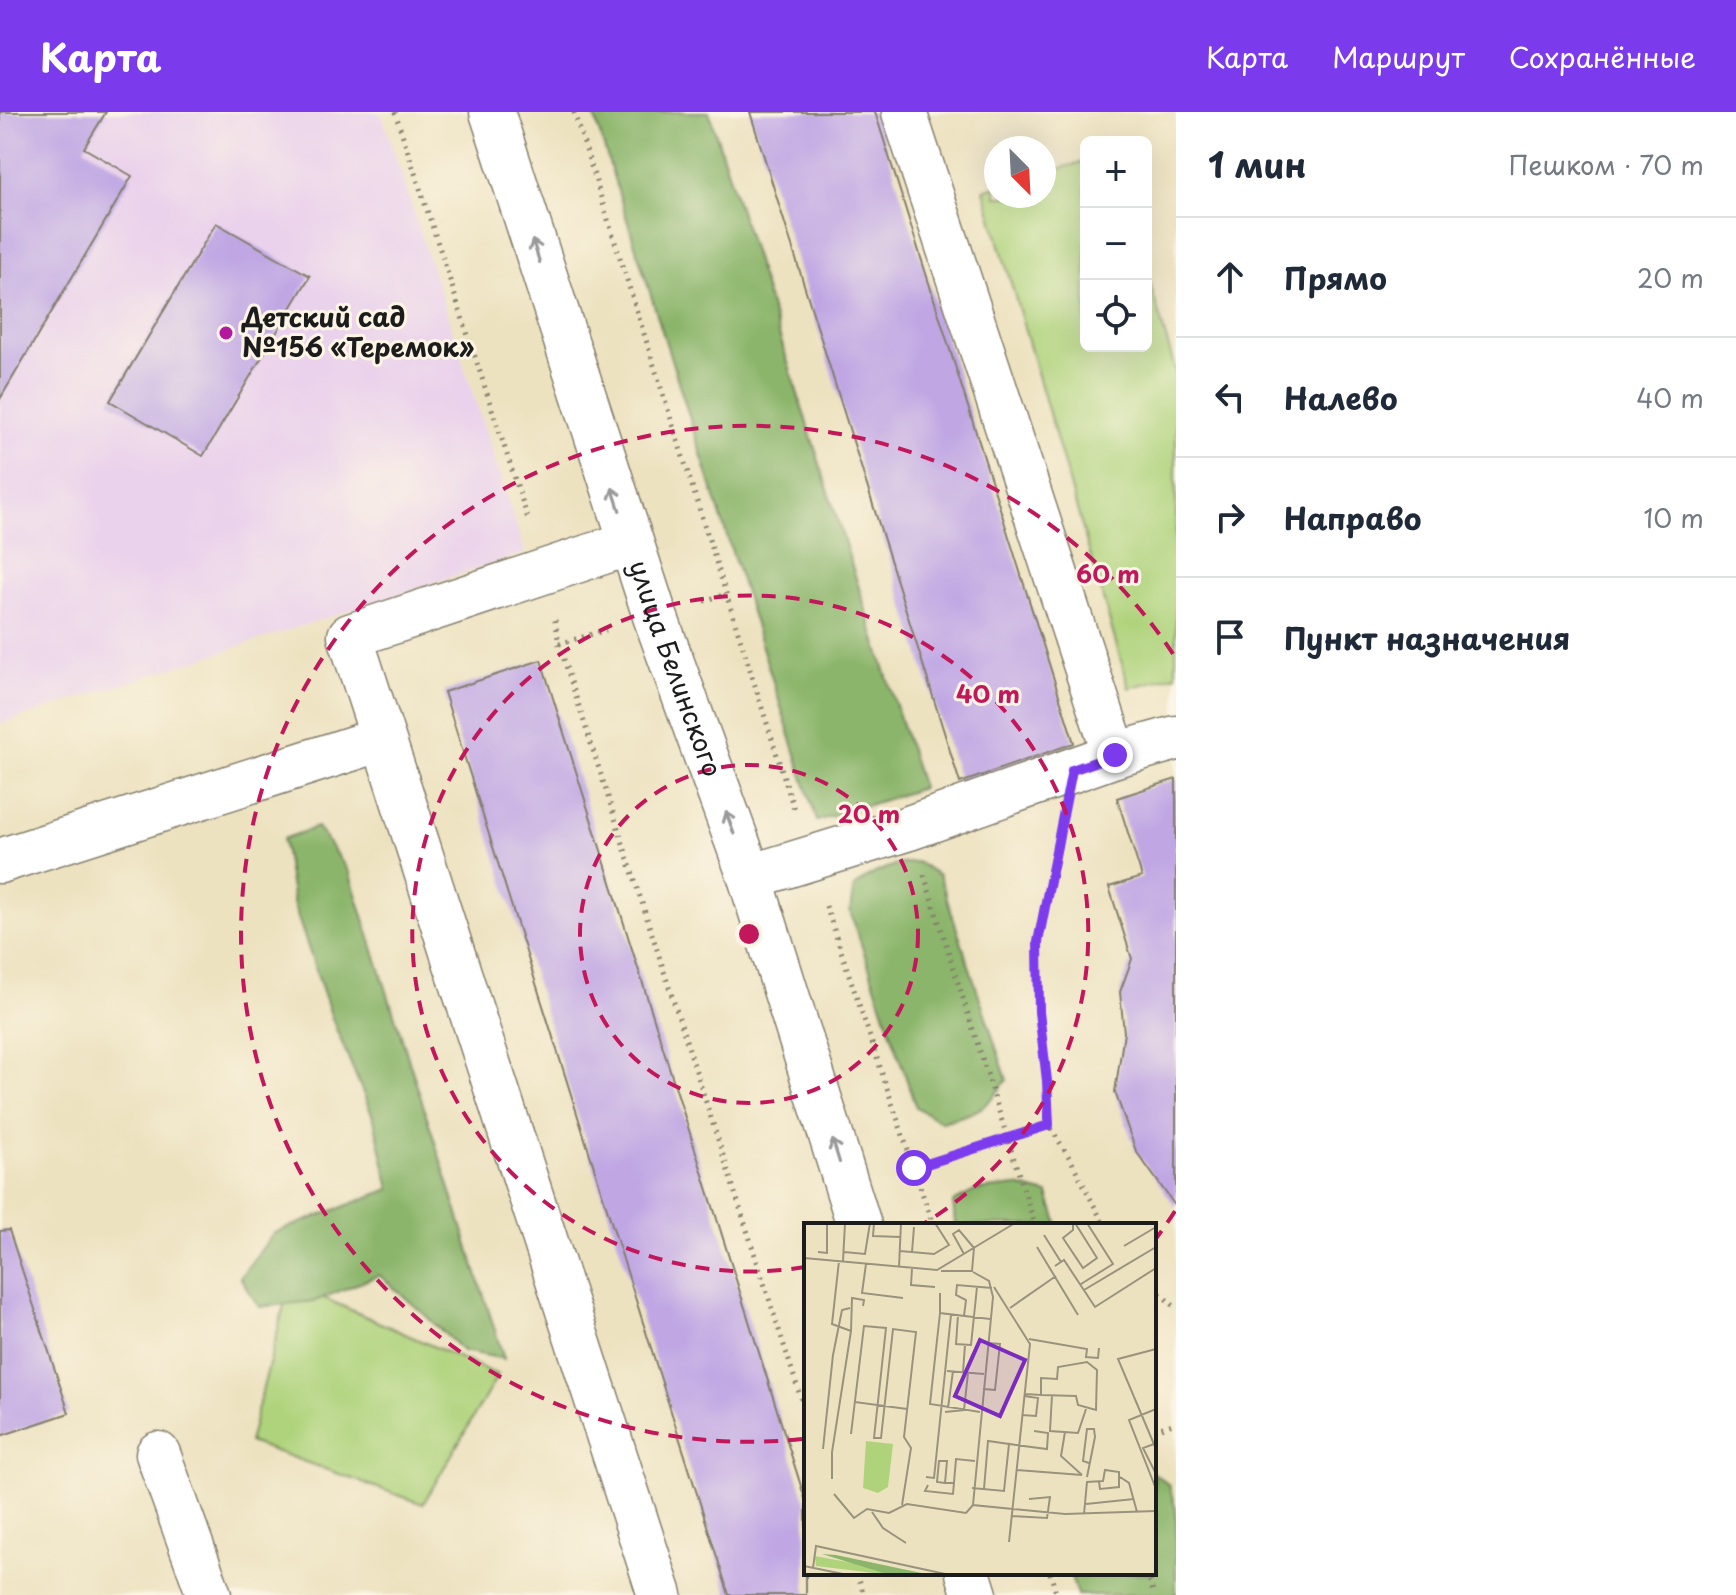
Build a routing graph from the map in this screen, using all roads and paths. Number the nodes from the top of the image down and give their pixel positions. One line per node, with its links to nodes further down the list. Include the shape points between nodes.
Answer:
1 (395, 112): 6 (path)
2 (492, 112): 5 (street, улица Белинского, one-way to 2)
3 (574, 112): 12 (path)
4 (904, 112): 9 (street)
5 (630, 543): 6 (street); 14 (street, улица Белинского, one-way to 5)
6 (546, 573): 8 (street, via 350,636); 24 (path, via 559,644)
7 (1176, 738): 9 (street)
8 (382, 739): 13 (street); 33 (street)
9 (1115, 755): 10 (street)
10 (1072, 770): 11 (street); 15 (path, via 1038,942)
11 (909, 828): 12 (street); 16 (path)
12 (810, 857): 14 (street); 17 (path)
13 (0, 861)
14 (750, 877): 18 (street, улица Белинского, one-way to 14)
15 (1049, 1125): 16 (path); 21 (path)
16 (1009, 1137): 17 (path); 20 (path)
17 (914, 1168): 19 (path)
18 (858, 1223)
19 (932, 1223)
20 (1034, 1223)
21 (1103, 1223)
22 (1156, 1290): 23 (path)
23 (1176, 1308)
24 (804, 1408)
25 (1176, 1423): 26 (path)
26 (1156, 1429)
27 (158, 1454): 32 (street)
28 (858, 1575): 34 (path)
29 (969, 1575): 35 (street)
30 (1051, 1575): 36 (path)
31 (1148, 1575): 37 (path)
32 (209, 1595)
33 (660, 1595)
34 (864, 1595)
35 (975, 1595)
36 (1057, 1595)
37 (1154, 1595)

